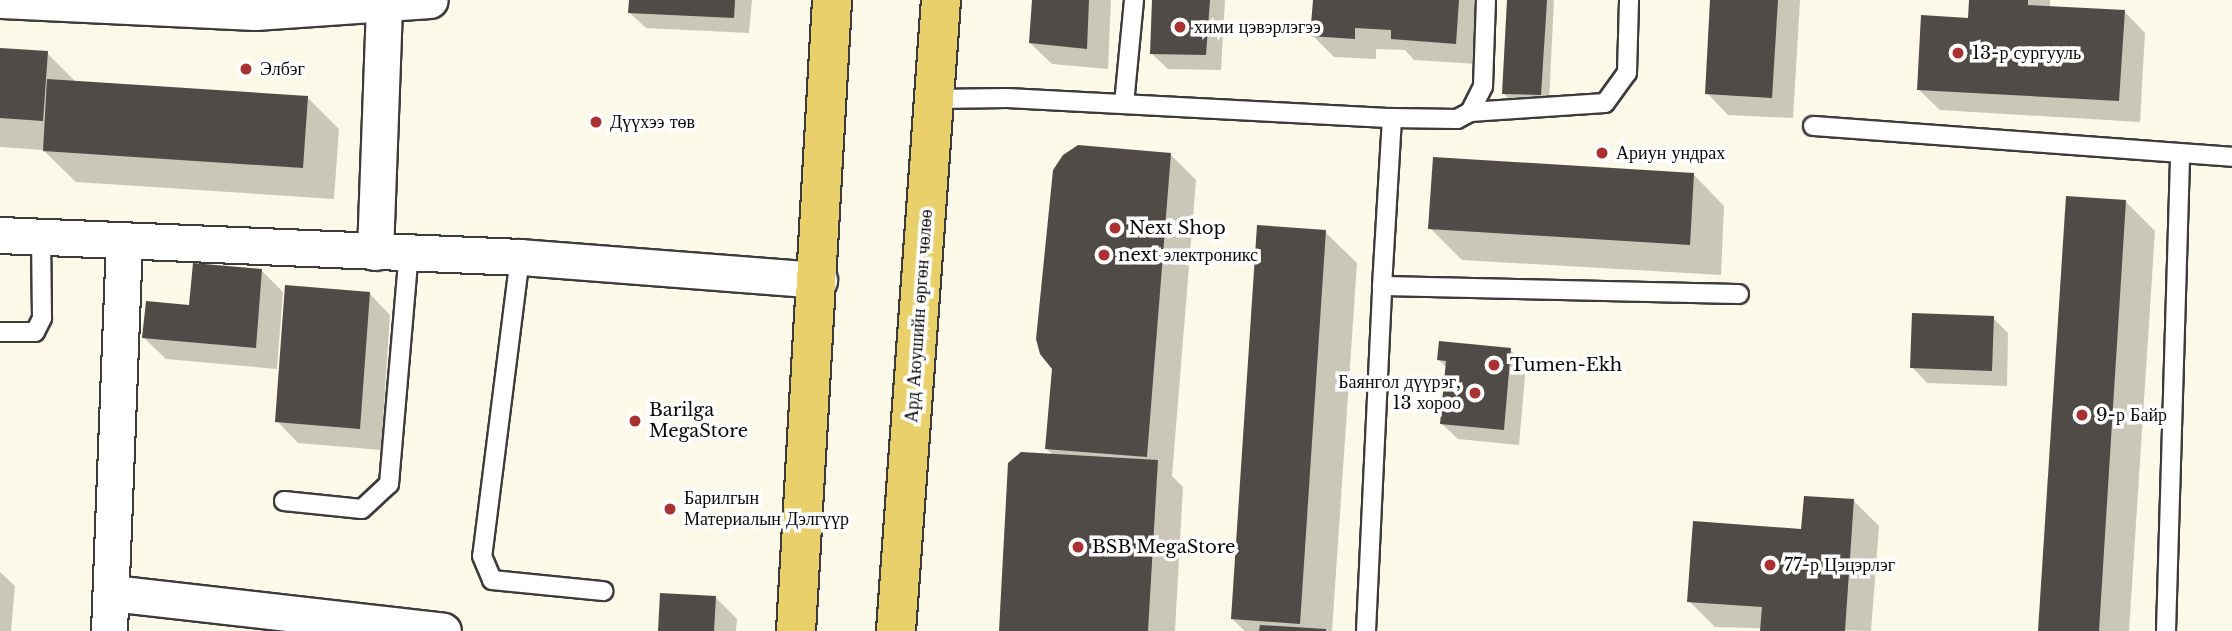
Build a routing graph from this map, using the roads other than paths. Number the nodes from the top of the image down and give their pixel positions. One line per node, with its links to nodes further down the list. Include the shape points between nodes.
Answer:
1 (2, 0): 8 (street)
2 (430, 0): 9 (street)
3 (832, 0): 23 (main road)
4 (941, 0): 10 (main road, Ард Аюушийн өргөн чөлөө)
5 (1134, 0): 11 (lane)
6 (1486, 0): 12 (lane, via 1483,86)
7 (1629, 0): 12 (lane, via 1627,73 1605,103)
8 (255, 6): 9 (street)
9 (384, 6): 20 (street)
10 (935, 99): 11 (lane); 33 (main road, Ард Аюушийн өргөн чөлөө)
11 (1124, 104): 13 (lane)
12 (1470, 112): 13 (lane, via 1457,119)
13 (1392, 118): 24 (lane)
14 (1813, 126): 15 (lane)
15 (2180, 153): 16 (lane); 35 (lane)
16 (2232, 157)
17 (0, 234): 18 (street)
18 (41, 236): 19 (street); 26 (lane, via 42,318 35,332)
19 (124, 240): 20 (street); 29 (street)
20 (375, 251): 21 (street)
21 (409, 253): 22 (street); 27 (lane, via 389,484 362,509)
22 (520, 257): 23 (street); 28 (lane, via 482,556 492,580)
23 (819, 280): 32 (main road)
24 (1382, 286): 25 (lane); 34 (lane)
25 (1740, 294)
26 (0, 332)
27 (284, 501)
28 (603, 591)
29 (112, 593): 30 (street); 31 (street)
30 (109, 631)
31 (443, 631)
32 (796, 631)
33 (896, 631)
34 (1366, 631)
35 (2166, 631)

